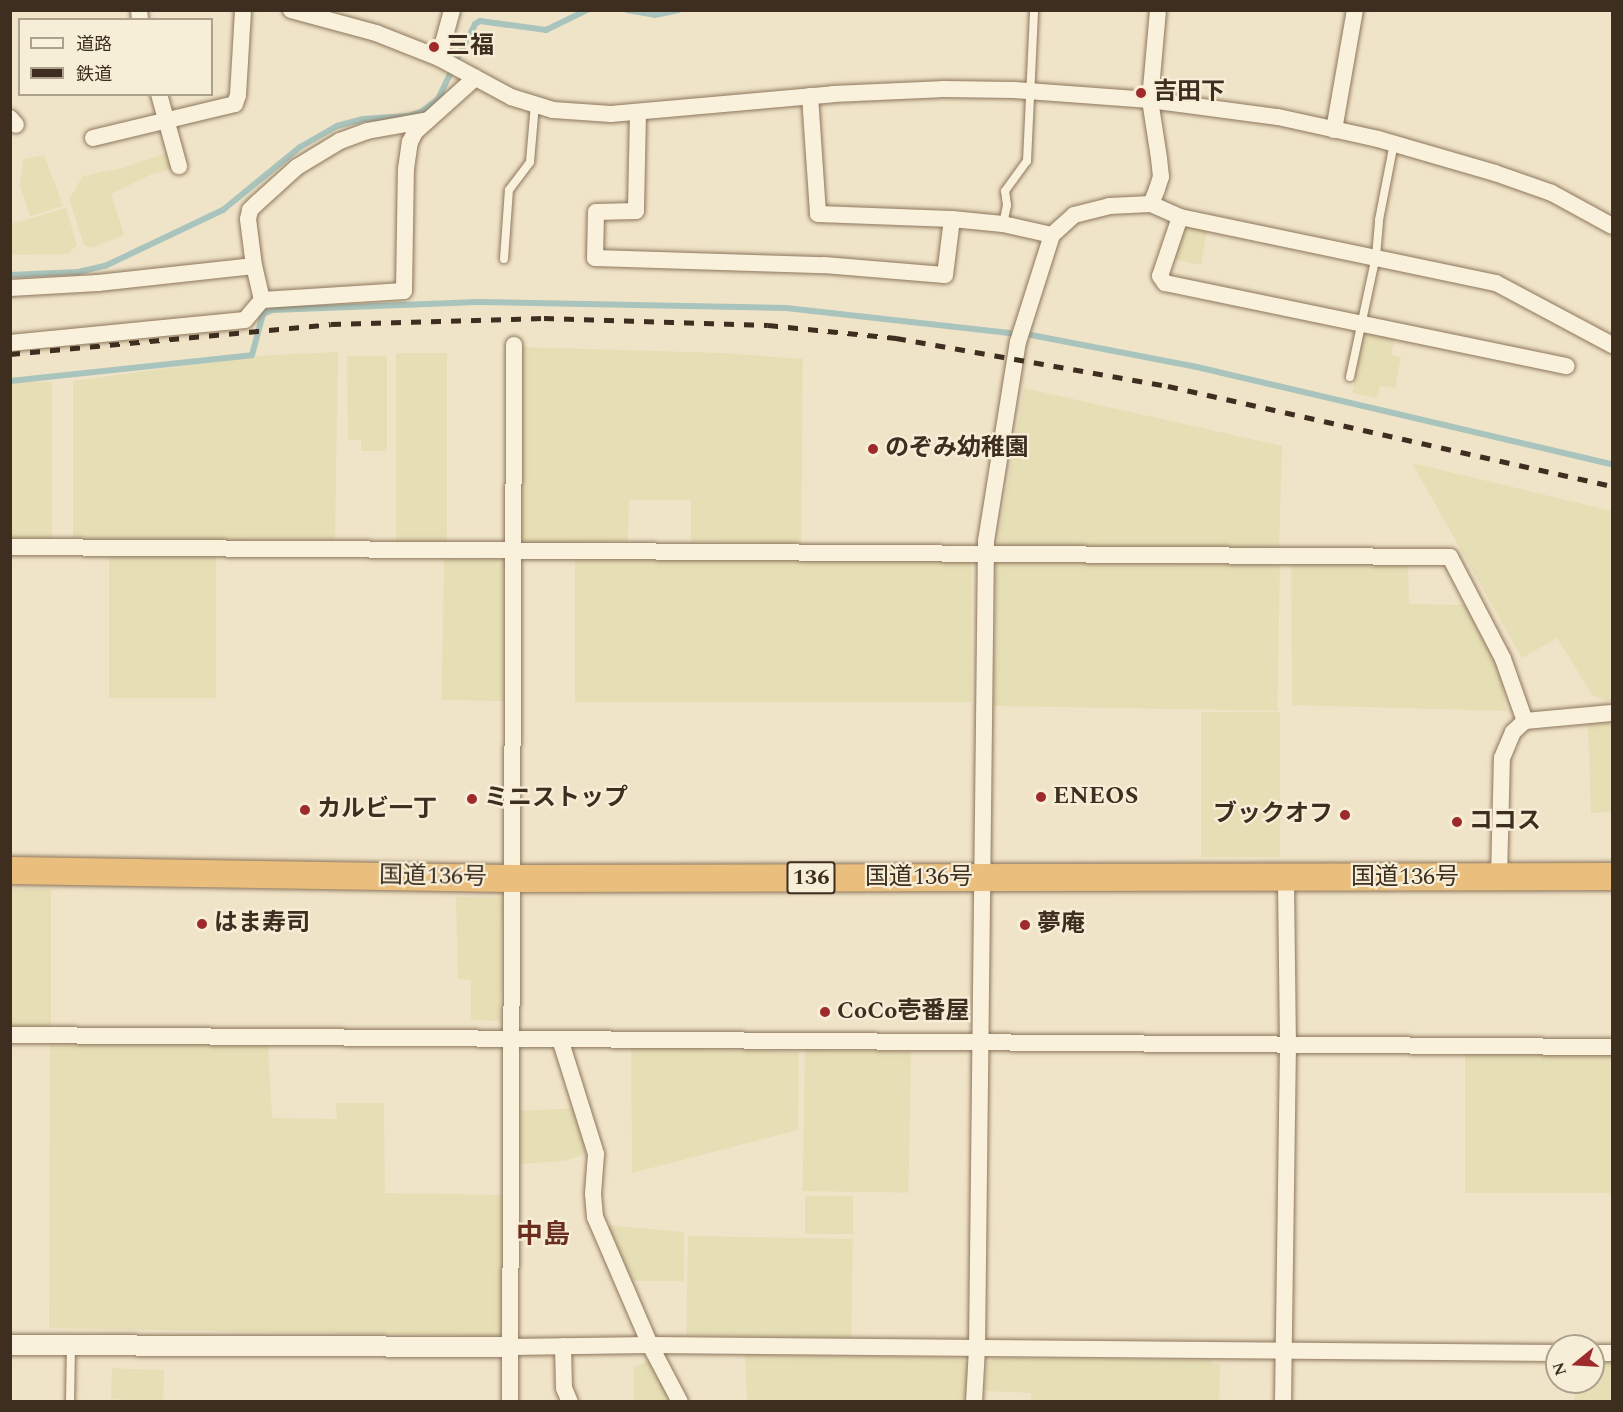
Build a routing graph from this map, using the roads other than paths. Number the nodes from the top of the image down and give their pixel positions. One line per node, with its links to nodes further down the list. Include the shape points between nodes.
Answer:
1 (243, 10): 14 (street, via 235,104)
2 (291, 10): 7 (street, via 376,33)
3 (452, 10): 7 (street)
4 (1034, 10): 8 (lane)
5 (1158, 10): 11 (street)
6 (1355, 10): 16 (street)
7 (455, 67): 12 (street, via 511,97); 15 (street)
8 (1029, 92): 10 (street, via 943,89); 11 (street); 23 (lane, via 1027,161 1005,192)
9 (160, 96): 14 (street)
10 (810, 96): 13 (street); 22 (street, via 818,214)
11 (1150, 100): 16 (street, via 1278,117); 20 (street, via 1161,177)
12 (535, 104): 13 (street, via 582,114); 27 (lane, via 528,168 509,190)
13 (638, 113): 22 (street, via 636,211 596,212 595,258 824,265 945,275)
14 (166, 120): 17 (street); 19 (street)
15 (430, 120): 28 (street, via 350,136 297,166 250,210); 30 (street, via 415,132 410,142 404,291)
16 (1334, 130): 18 (street)
17 (93, 138)
18 (1394, 143): 24 (street, via 1552,193); 26 (lane)
19 (179, 166)
20 (1151, 204): 21 (street); 25 (street, via 1108,206 1074,215)
21 (1180, 217): 26 (street); 31 (street, via 1160,276 1165,283)
22 (952, 219): 23 (street)
23 (1003, 224): 25 (street)
24 (1612, 226)
25 (1052, 235): 39 (street, via 1018,342)
26 (1376, 256): 31 (lane); 34 (street, via 1496,283)
27 (504, 259)
28 (254, 266): 29 (street); 30 (street)
29 (10, 288)
30 (262, 300): 32 (street, via 245,320)
31 (1362, 323): 35 (street); 36 (lane)
32 (10, 343)
33 (514, 345): 38 (street)
34 (1612, 345)
35 (1567, 366)
36 (1350, 377)
37 (10, 548): 38 (street)
38 (514, 550): 39 (street); 44 (street)
39 (986, 553): 41 (street, via 1450,558 1503,659); 45 (street)
40 (1612, 713): 41 (street)
41 (1526, 721): 47 (street, via 1518,724 1502,758)
42 (10, 870): 44 (highway, 国道136号 / 136)
43 (1612, 876): 47 (highway, 国道136号 / 136)
44 (512, 878): 45 (highway, 国道136号 / 136); 50 (street)
45 (984, 878): 46 (highway, 国道136号 / 136); 51 (street)
46 (1286, 878): 47 (highway, 国道136号 / 136); 52 (street)
47 (1499, 878)
48 (10, 1035): 50 (street)
49 (561, 1039): 50 (street); 51 (street); 56 (street, via 596,1154 595,1217)
50 (511, 1040): 58 (street)
51 (981, 1043): 52 (street); 59 (street)
52 (1288, 1047): 53 (street); 60 (street)
53 (1612, 1047)
54 (10, 1345): 55 (street)
55 (71, 1345): 58 (street); 62 (lane)
56 (650, 1345): 57 (street); 59 (street); 65 (street)
57 (563, 1346): 58 (street); 64 (street, via 564,1388)
58 (510, 1347): 63 (street)
59 (977, 1349): 60 (street); 66 (street)
60 (1283, 1351): 61 (street); 67 (street)
61 (1545, 1353)
62 (70, 1401)
63 (510, 1401)
64 (570, 1401)
65 (680, 1401)
66 (974, 1401)
67 (1283, 1401)

